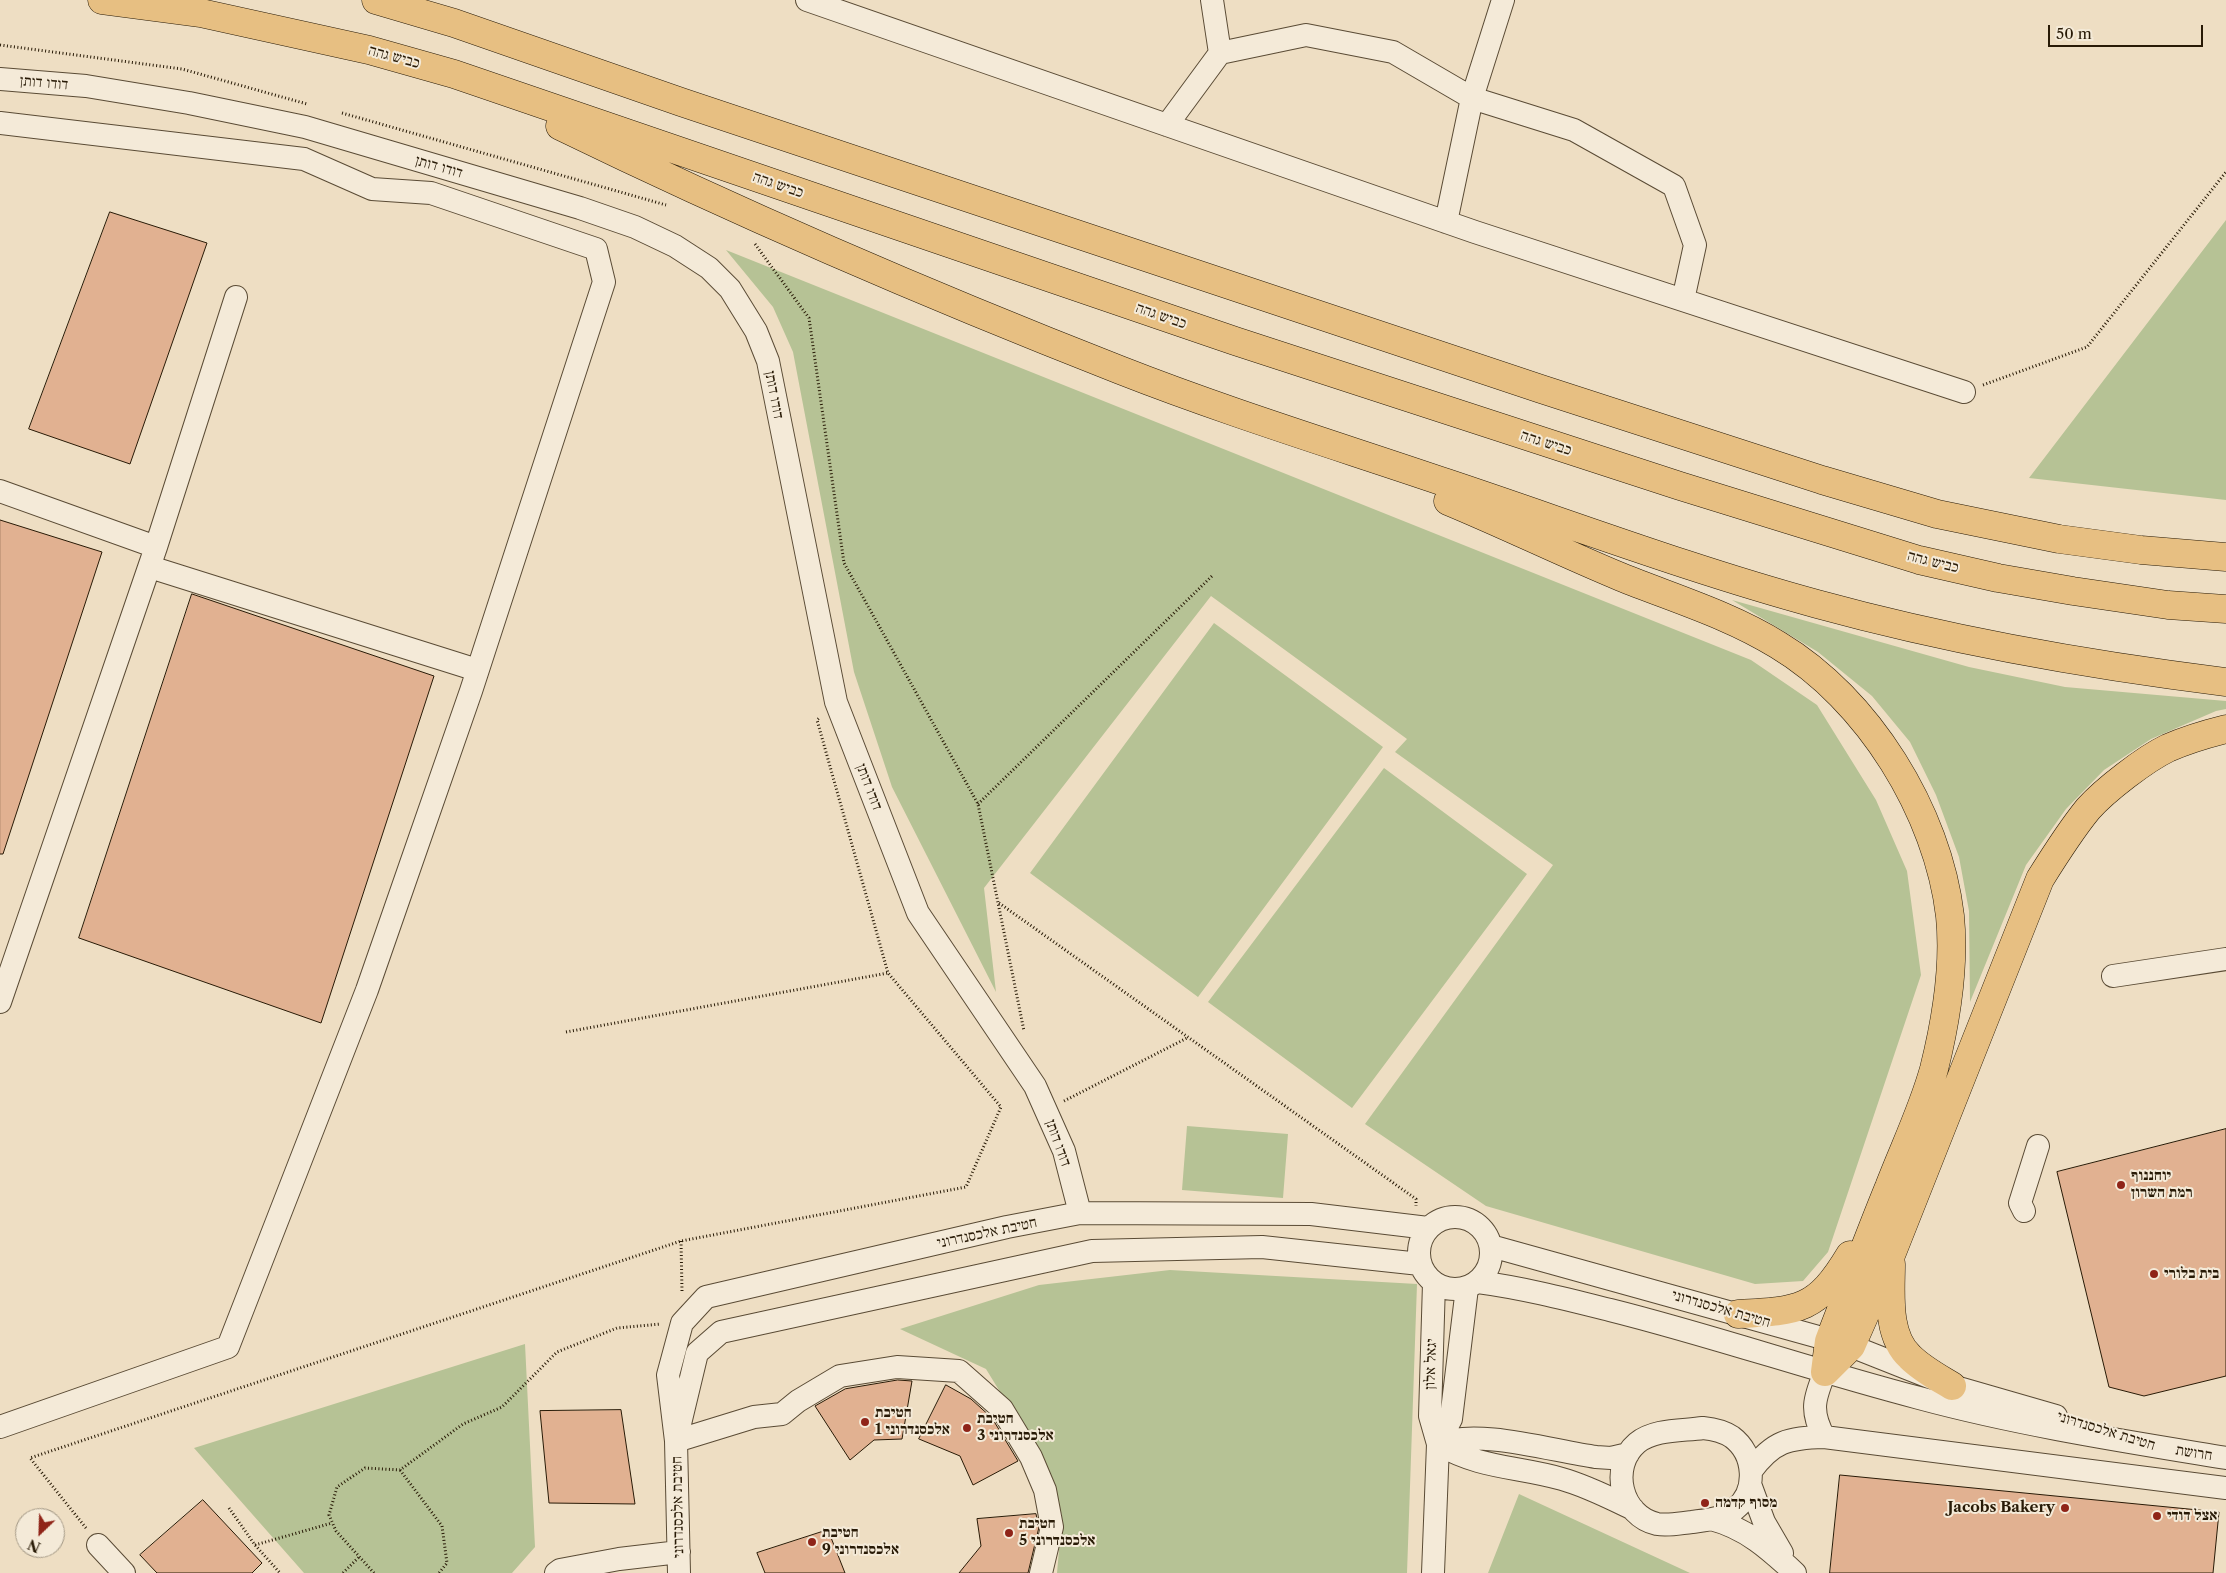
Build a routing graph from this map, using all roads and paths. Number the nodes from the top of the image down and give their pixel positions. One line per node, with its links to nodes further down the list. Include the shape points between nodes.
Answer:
1 (102, 0): 7 (highway, כביש גהה, via 201,12 369,50)
2 (376, 0): 20 (highway, via 454,23 1541,389 1920,509 2059,539 2141,550)
3 (807, 0): 11 (street)
4 (1212, 0): 6 (street)
5 (1504, 0): 9 (street)
6 (1220, 53): 9 (street, via 1306,36 1393,52); 11 (street)
7 (454, 74): 18 (highway, via 669,179 977,312 1122,371); 23 (highway, כביש גהה, via 1244,344 1910,557 1998,578 2073,591 2168,605)
8 (0, 79): 26 (street, דודו דותן, via 86,86 305,127 635,227 675,246 709,268 735,297 756,331 768,361)
9 (1472, 98): 13 (street); 15 (street, via 1574,130 1674,186 1695,245)
10 (0, 123): 24 (street, via 304,159 372,189 431,193 596,249 604,282)
11 (1167, 125): 13 (street)
12 (2226, 172): 17 (path, via 2087,347)
13 (1446, 222): 15 (street)
14 (236, 296): 21 (street)
15 (1684, 300): 17 (street)
16 (809, 318): 28 (path, via 844,563)
17 (1964, 392)
18 (1222, 407): 25 (highway, via 1816,604 1990,646 2078,662); 40 (highway, via 1736,623 1778,644 1816,671 1844,698 1902,775 1926,821 1950,916 1951,957 1946,1008 1933,1070)
19 (0, 491): 21 (street)
20 (2226, 556)
21 (153, 557): 24 (street); 33 (street)
22 (1212, 576): 28 (path)
23 (2226, 609)
24 (477, 670): 54 (street, via 367,990 228,1347)
25 (2226, 682)
26 (836, 702): 31 (path, via 817,720); 37 (street, דודו דותן, via 918,912 1036,1086)
27 (2226, 729): 45 (highway, via 2166,749 2124,777 2090,808 2064,840 2040,879)
28 (978, 804): 29 (path)
29 (999, 903): 35 (path); 36 (path)
30 (2226, 959): 32 (street)
31 (888, 973): 34 (path); 68 (path, via 1001,1107 966,1187 681,1241 30,1458)
32 (2113, 976)
33 (0, 1003)
34 (566, 1032)
35 (1026, 1038)
36 (1187, 1038): 37 (path); 39 (path)
37 (1046, 1110): 42 (street, דודו דותן, via 1064,1151)
38 (2038, 1146): 41 (street, via 2020,1203)
39 (1416, 1199)
40 (1883, 1200): 49 (highway, via 1835,1281 1820,1296 1800,1307 1778,1312); 51 (highway)
41 (2024, 1211)
42 (1080, 1214): 43 (street, חטיבת אלכסנדרוני, via 1311,1214); 50 (street, חטיבת אלכסנדרוני, via 1007,1227 706,1297)
43 (1428, 1228): 44 (street, via 1451,1217 1463,1218 1475,1222 1484,1231); 46 (street, via 1421,1239)
44 (1491, 1246): 48 (street, via 1491,1264 1486,1274); 49 (street, חטיבת אלכסנדרוני)
45 (1891, 1255): 51 (highway); 53 (highway, via 1893,1326 1899,1343 1908,1356 1925,1370)
46 (1420, 1264): 47 (street); 56 (street, חטיבת אלכסנדרוני, via 1262,1246 1092,1251 721,1332 697,1353)
47 (1434, 1283): 48 (street, via 1456,1290); 57 (street, יגאל אלון, via 1430,1416)
48 (1472, 1285): 52 (street, חטיבת אלכסנדרוני, via 1546,1294 1688,1330); 57 (street, יגאל אלון, via 1451,1419)
49 (1738, 1314): 51 (street, חטיבת אלכסנדרוני)
50 (682, 1323): 56 (street, חטיבת אלכסנדרוני, via 668,1375); 61 (path, via 617,1328 557,1352 502,1407 463,1424)
51 (1840, 1344): 52 (highway); 53 (street, חטיבת אלכסנדרוני)
52 (1825, 1372): 55 (street, via 1816,1393 1814,1409); 58 (street, חטיבת אלכסנדרוני, via 1988,1416)
53 (1952, 1386): 58 (street, חטיבת אלכסנדרוני)
54 (0, 1427)
55 (1824, 1437): 62 (street, via 1802,1438 1771,1447); 63 (street)
56 (676, 1441): 71 (street, חטיבת אלכסנדרוני); 78 (street, via 754,1417 782,1414 840,1376 897,1367 959,1371 1002,1409 1046,1490 1052,1527)
57 (1438, 1444): 59 (street, via 1450,1439 1488,1438 1596,1457); 65 (street, via 1484,1464 1580,1484); 79 (street, יגאל אלון)
58 (2162, 1448): 60 (street, חרושת)
59 (1628, 1454): 62 (street, via 1650,1436 1703,1428 1718,1430 1731,1436 1742,1447 1748,1458); 65 (street, via 1621,1482)
60 (2226, 1458)
61 (400, 1470): 67 (path, via 365,1468 337,1487 329,1515); 76 (path, via 442,1526 447,1563)
62 (1751, 1478): 66 (street, via 1745,1498 1736,1509); 80 (street, via 1764,1522)
63 (2226, 1488)
64 (229, 1508): 69 (path)
65 (1632, 1509): 66 (street, via 1657,1524)
66 (1711, 1519): 80 (street, via 1728,1523 1757,1539)
67 (332, 1523): 69 (path); 70 (path)
68 (98, 1545): 72 (street)
69 (255, 1545): 73 (path)
70 (359, 1558): 74 (path); 75 (path)
71 (679, 1562): 77 (street, via 619,1559)
72 (124, 1573)
73 (280, 1573)
74 (343, 1573)
75 (374, 1573)
76 (439, 1573)
77 (556, 1573)
78 (1041, 1573)
79 (1433, 1573)
80 (1795, 1573)

